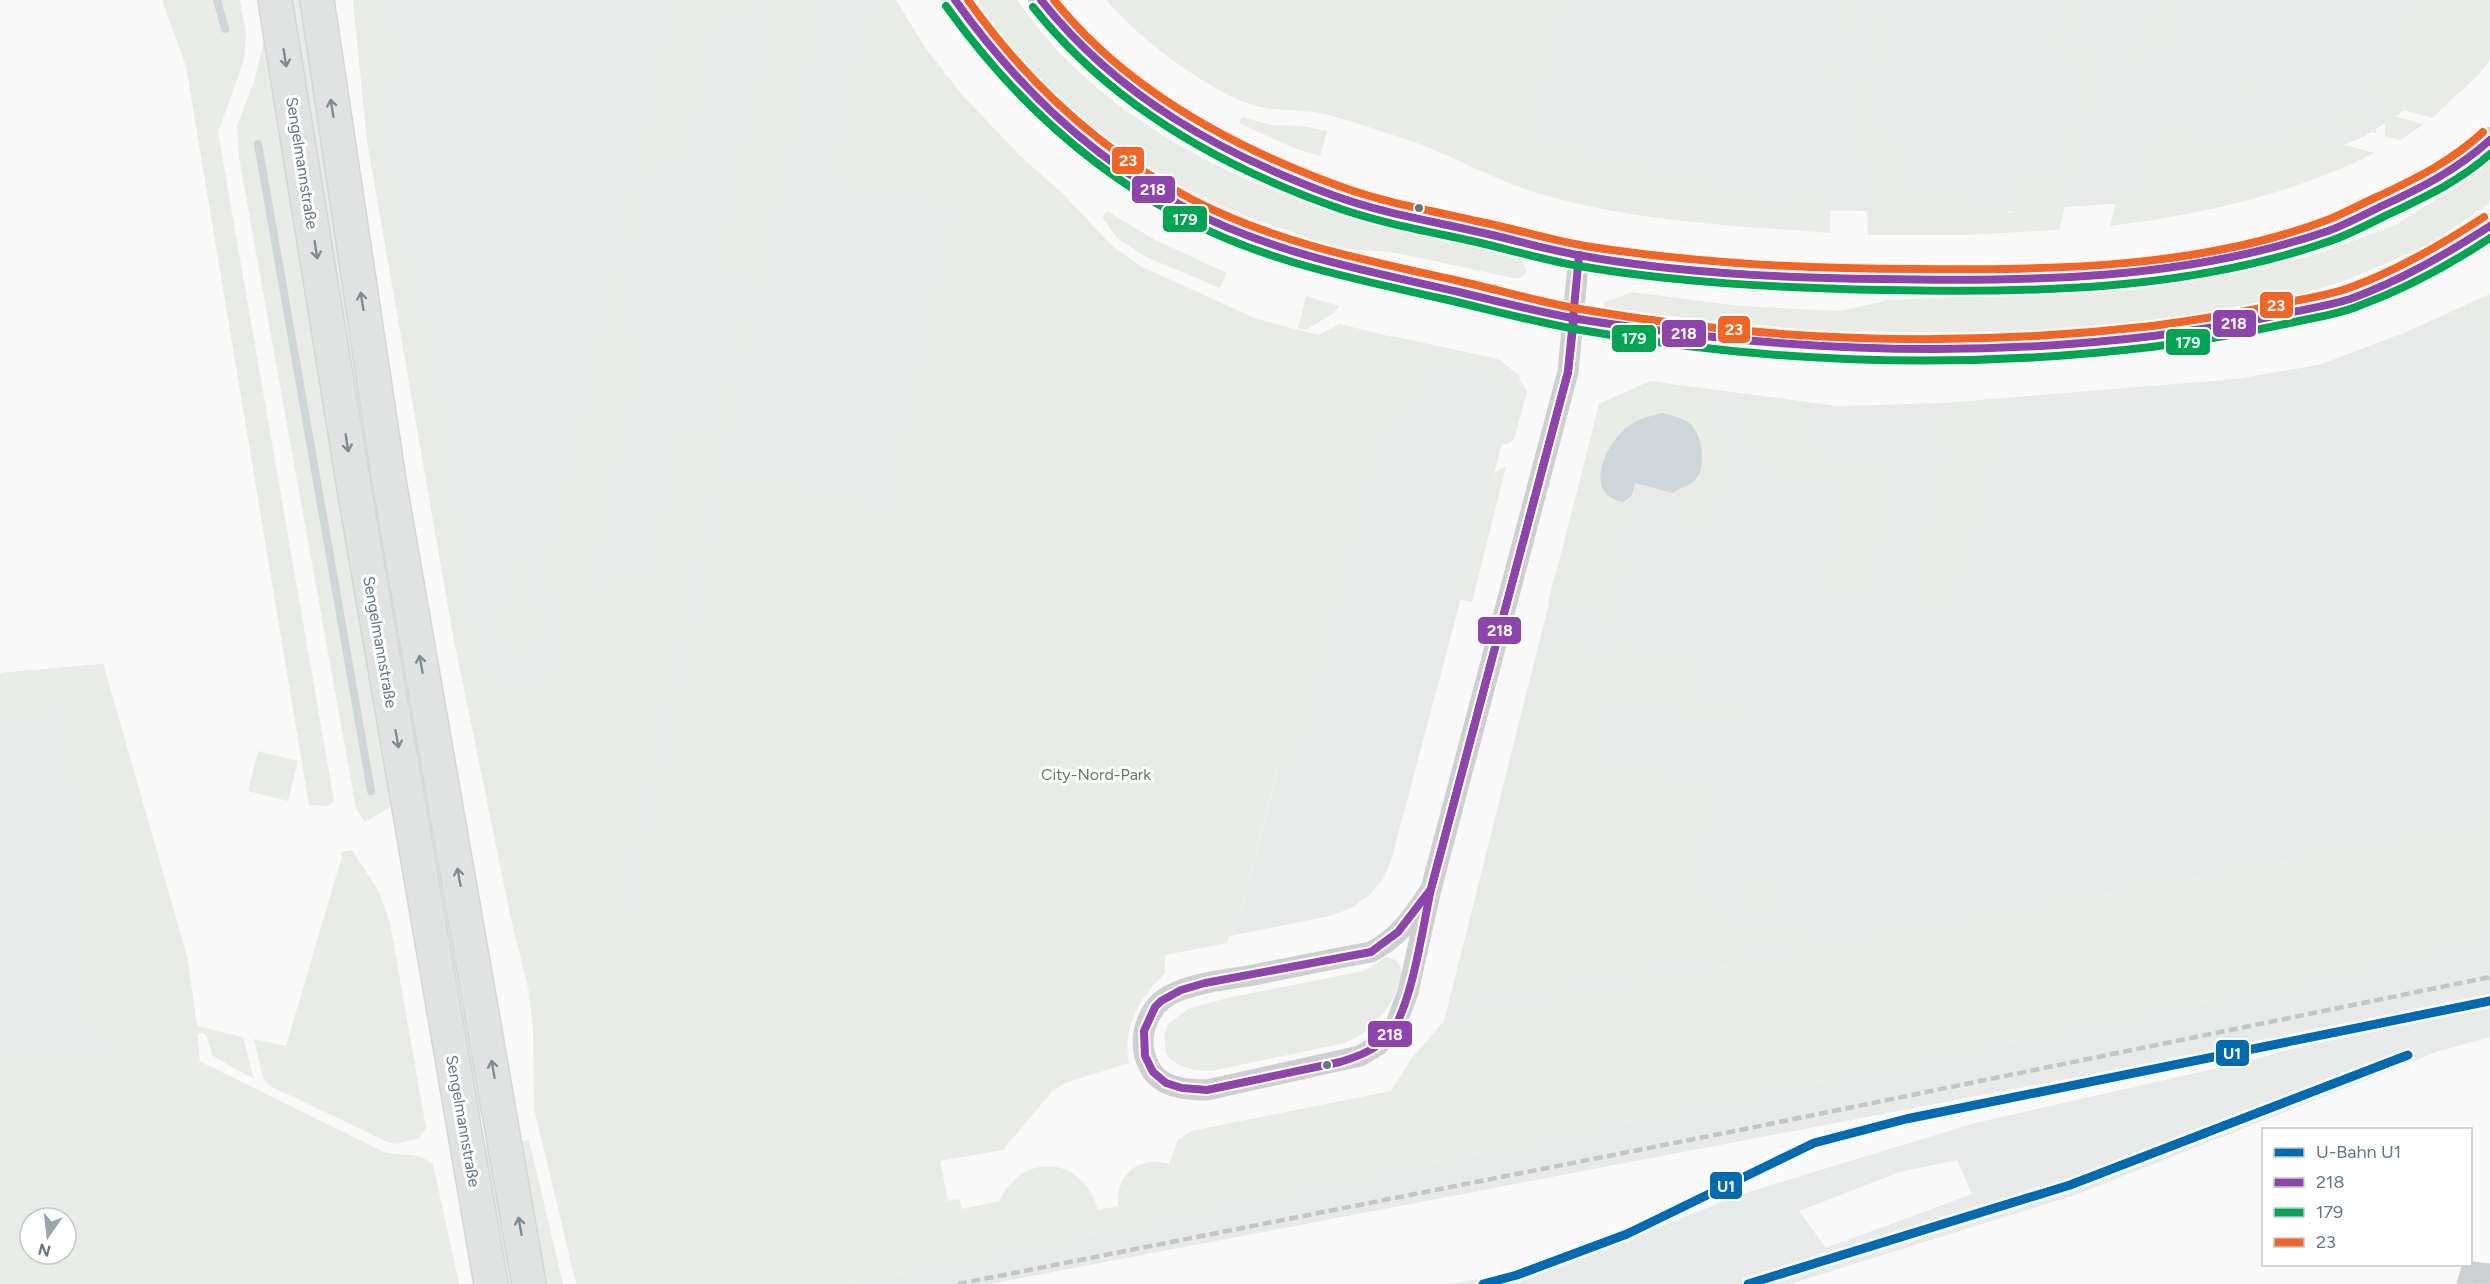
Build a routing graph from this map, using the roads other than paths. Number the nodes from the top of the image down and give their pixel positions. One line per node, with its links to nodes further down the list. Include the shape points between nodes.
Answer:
1 (275, 0): 10 (main road, Sengelmannstraße, one-way to 10, via 355,494)
2 (317, 0): 11 (main road, one-way to 2, via 389,481)
3 (956, 0): 8 (street, via 981,39 1026,90 1075,134 1125,173 1191,211 1259,241 1332,263)
4 (1041, 0): 7 (street, via 1107,71 1176,122 1276,172 1336,197 1389,212)
5 (2490, 140): 7 (street, via 2455,168 2403,197 2327,231 2232,257 2135,272 2016,279 1843,280 1707,271)
6 (2490, 226): 8 (street, via 2439,258 2347,300 2227,327 2113,342 1942,351 1814,348)
7 (1579, 255): 8 (street)
8 (1574, 319): 9 (street, via 1568,372)
9 (1431, 889): 9 (street, via 1404,928 1389,943 1371,952 1196,986 1162,1000 1145,1025 1143,1039 1149,1067 1172,1086 1207,1090 1340,1062 1378,1045 1394,1029 1408,992)
10 (491, 1284)
11 (529, 1284)

